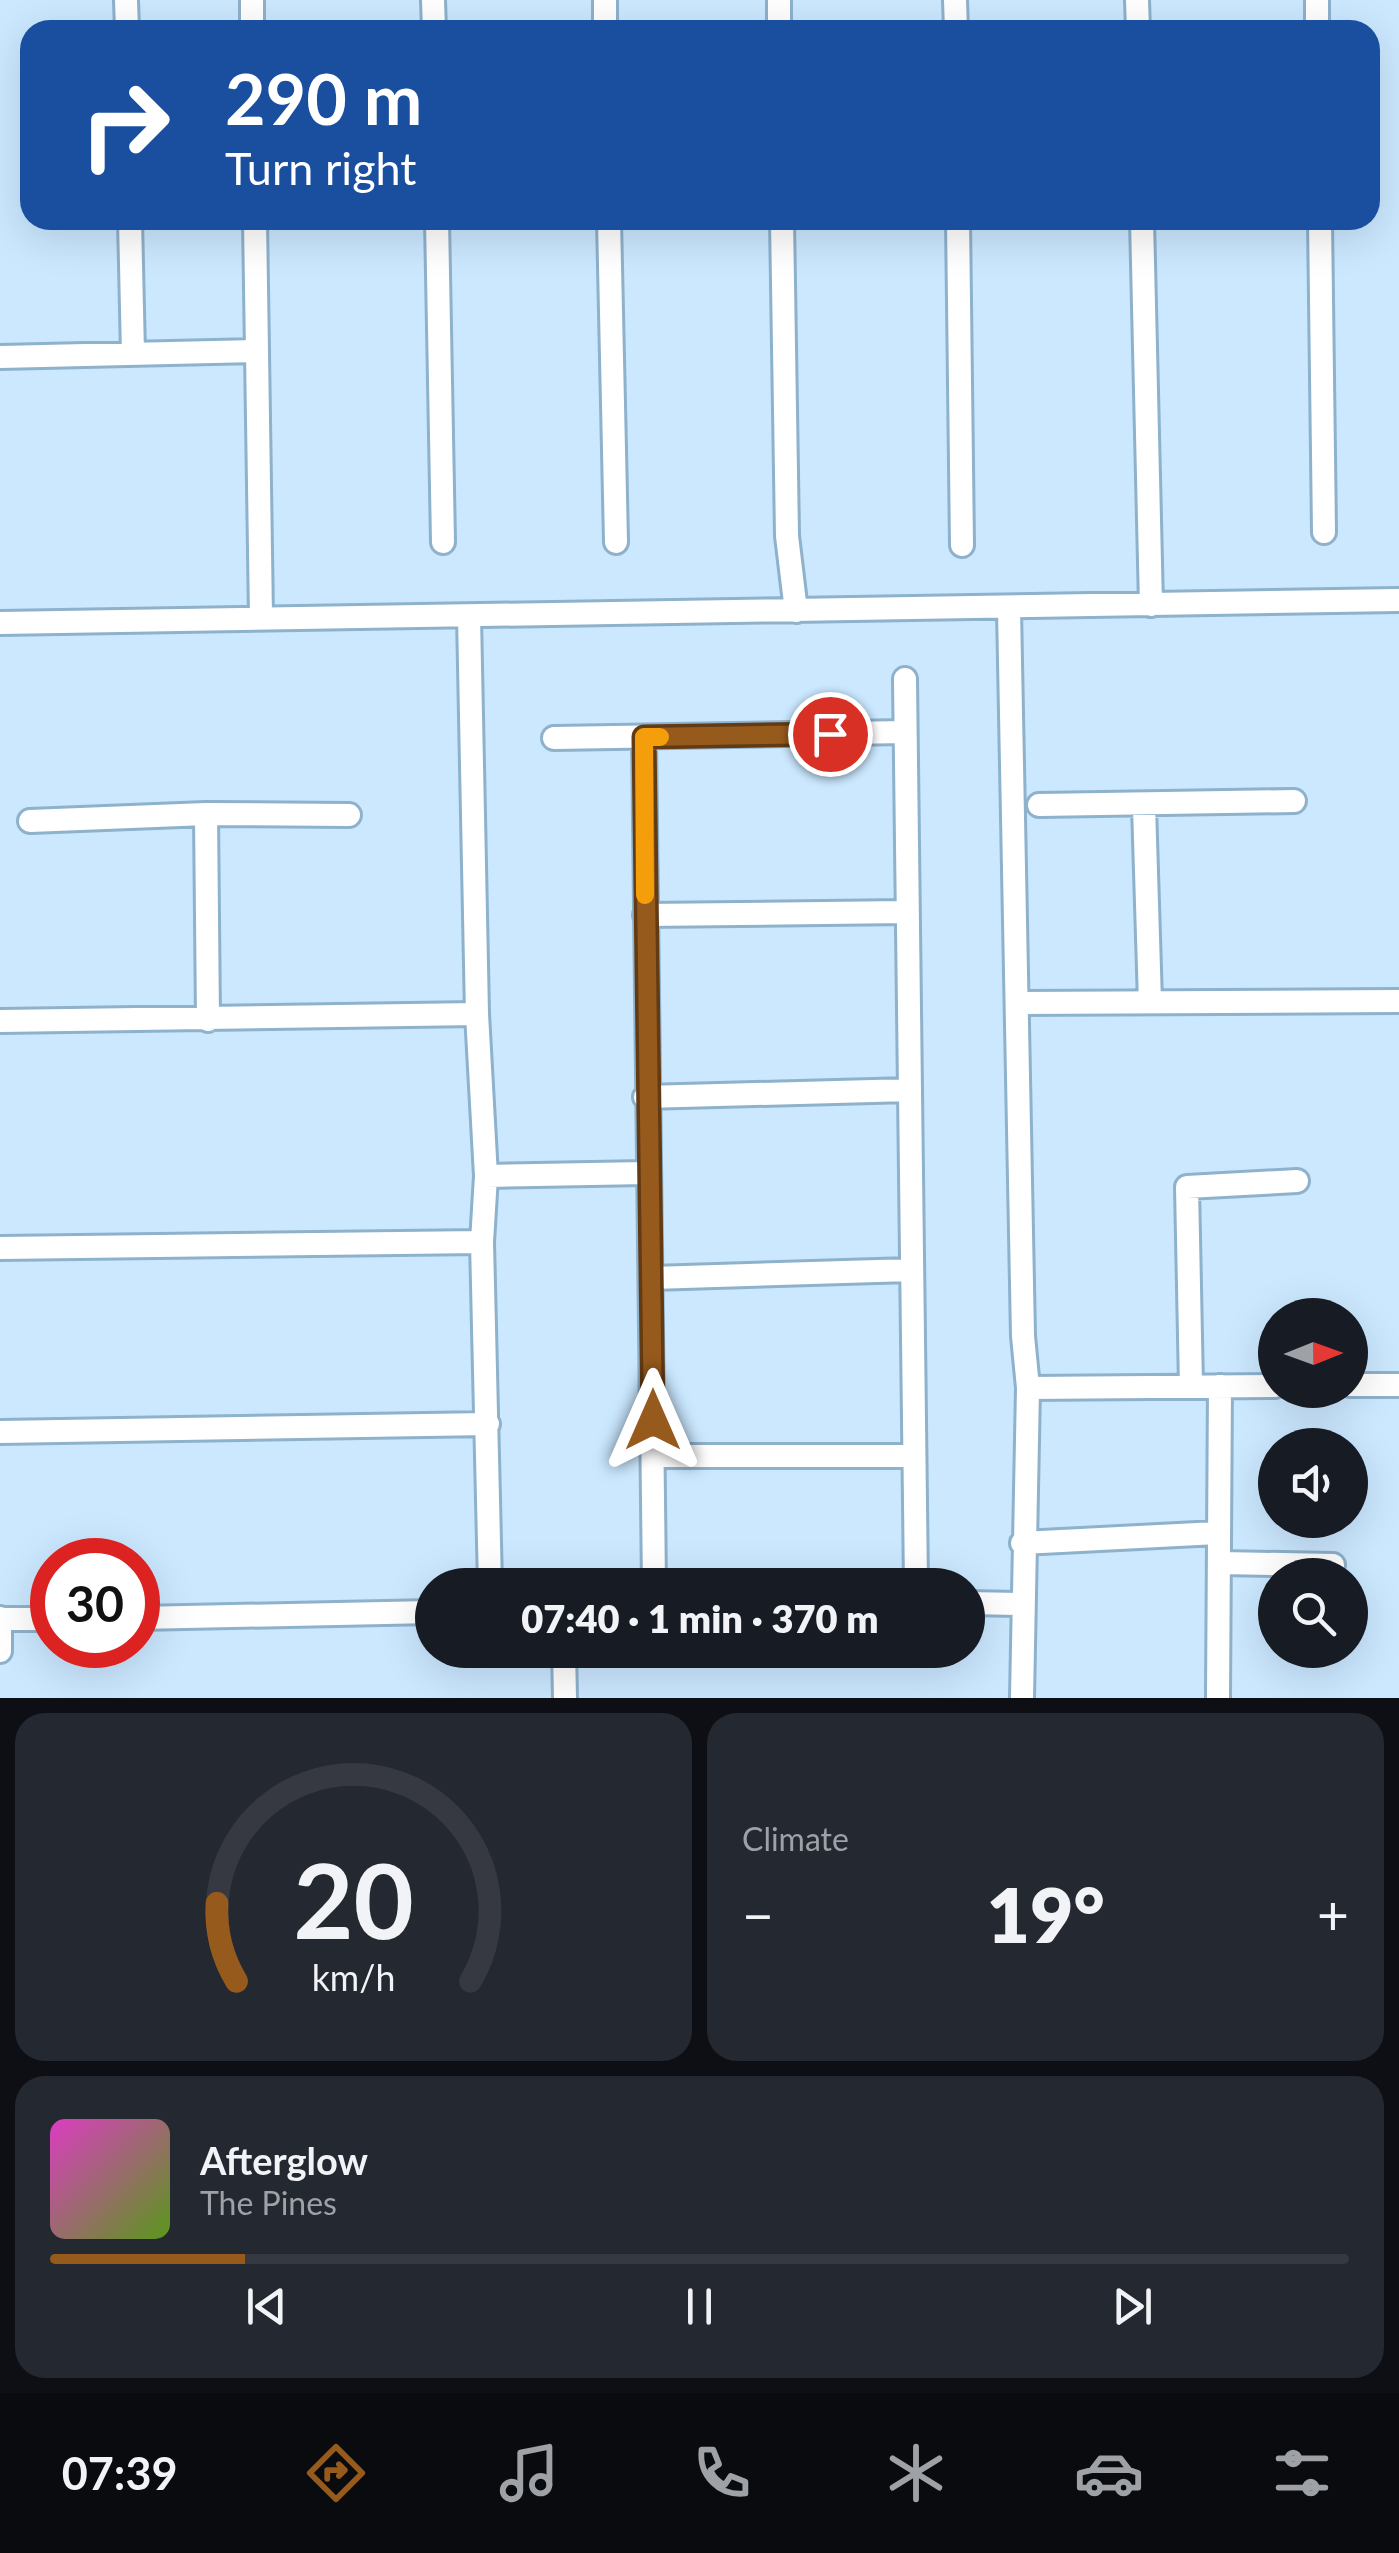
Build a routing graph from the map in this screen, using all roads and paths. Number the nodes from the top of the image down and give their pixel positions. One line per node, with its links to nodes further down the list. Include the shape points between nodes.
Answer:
1 (130, 230): 10 (street)
2 (255, 230): 9 (street)
3 (437, 230): 13 (street)
4 (609, 230): 14 (street)
5 (782, 230): 19 (street, via 787,536)
6 (958, 230): 15 (street)
7 (1142, 230): 17 (street)
8 (1320, 230): 12 (street)
9 (257, 351): 10 (street); 20 (street)
10 (133, 354): 11 (street)
11 (0, 358)
12 (1324, 532)
13 (442, 542)
14 (616, 542)
15 (962, 544)
16 (1399, 600): 17 (street)
17 (1151, 605): 18 (street)
18 (1009, 608): 19 (street); 37 (street)
19 (796, 611): 21 (street)
20 (261, 616): 21 (street); 22 (street)
21 (469, 616): 38 (street)
22 (0, 622)
23 (905, 679): 24 (street)
24 (905, 732): 25 (street); 33 (street)
25 (644, 737): 26 (street); 34 (street)
26 (554, 738)
27 (1294, 801): 29 (street)
28 (1039, 805): 29 (street)
29 (1144, 806): 36 (street)
30 (206, 814): 31 (street); 32 (street); 39 (street)
31 (348, 816)
32 (30, 821)
33 (906, 912): 34 (street); 41 (street)
34 (645, 915): 42 (street)
35 (1399, 1001): 36 (street)
36 (1150, 1002): 37 (street)
37 (1018, 1003): 55 (street)
38 (477, 1014): 39 (street); 44 (street)
39 (208, 1020): 40 (street)
40 (0, 1021)
41 (910, 1090): 42 (street); 48 (street)
42 (645, 1096): 43 (street)
43 (646, 1173): 44 (street); 49 (street)
44 (486, 1176): 46 (street)
45 (1297, 1181): 52 (street, via 1187,1186)
46 (482, 1242): 47 (street); 56 (street)
47 (0, 1248)
48 (910, 1270): 49 (street); 59 (street)
49 (652, 1278): 58 (street)
50 (1368, 1385): 51 (street)
51 (1399, 1385)
52 (1191, 1386): 53 (street); 55 (street)
53 (1220, 1386): 54 (street); 60 (street)
54 (1258, 1386)
55 (1028, 1388): 61 (street)
56 (488, 1424): 57 (street); 64 (street)
57 (0, 1432)
58 (653, 1456): 59 (street); 65 (street)
59 (914, 1456): 66 (street)
60 (1217, 1534): 61 (street); 62 (street)
61 (1022, 1543): 68 (street)
62 (1220, 1563): 63 (street); 77 (street)
63 (1258, 1564)
64 (490, 1568)
65 (654, 1568)
66 (916, 1568)
67 (985, 1603): 68 (street)
68 (1021, 1604): 76 (street)
69 (415, 1612): 72 (street)
70 (0, 1618): 71 (street); 73 (street)
71 (30, 1618)
72 (160, 1618)
73 (0, 1651)
74 (565, 1668): 75 (street)
75 (566, 1698)
76 (1022, 1698)
77 (1218, 1698)

